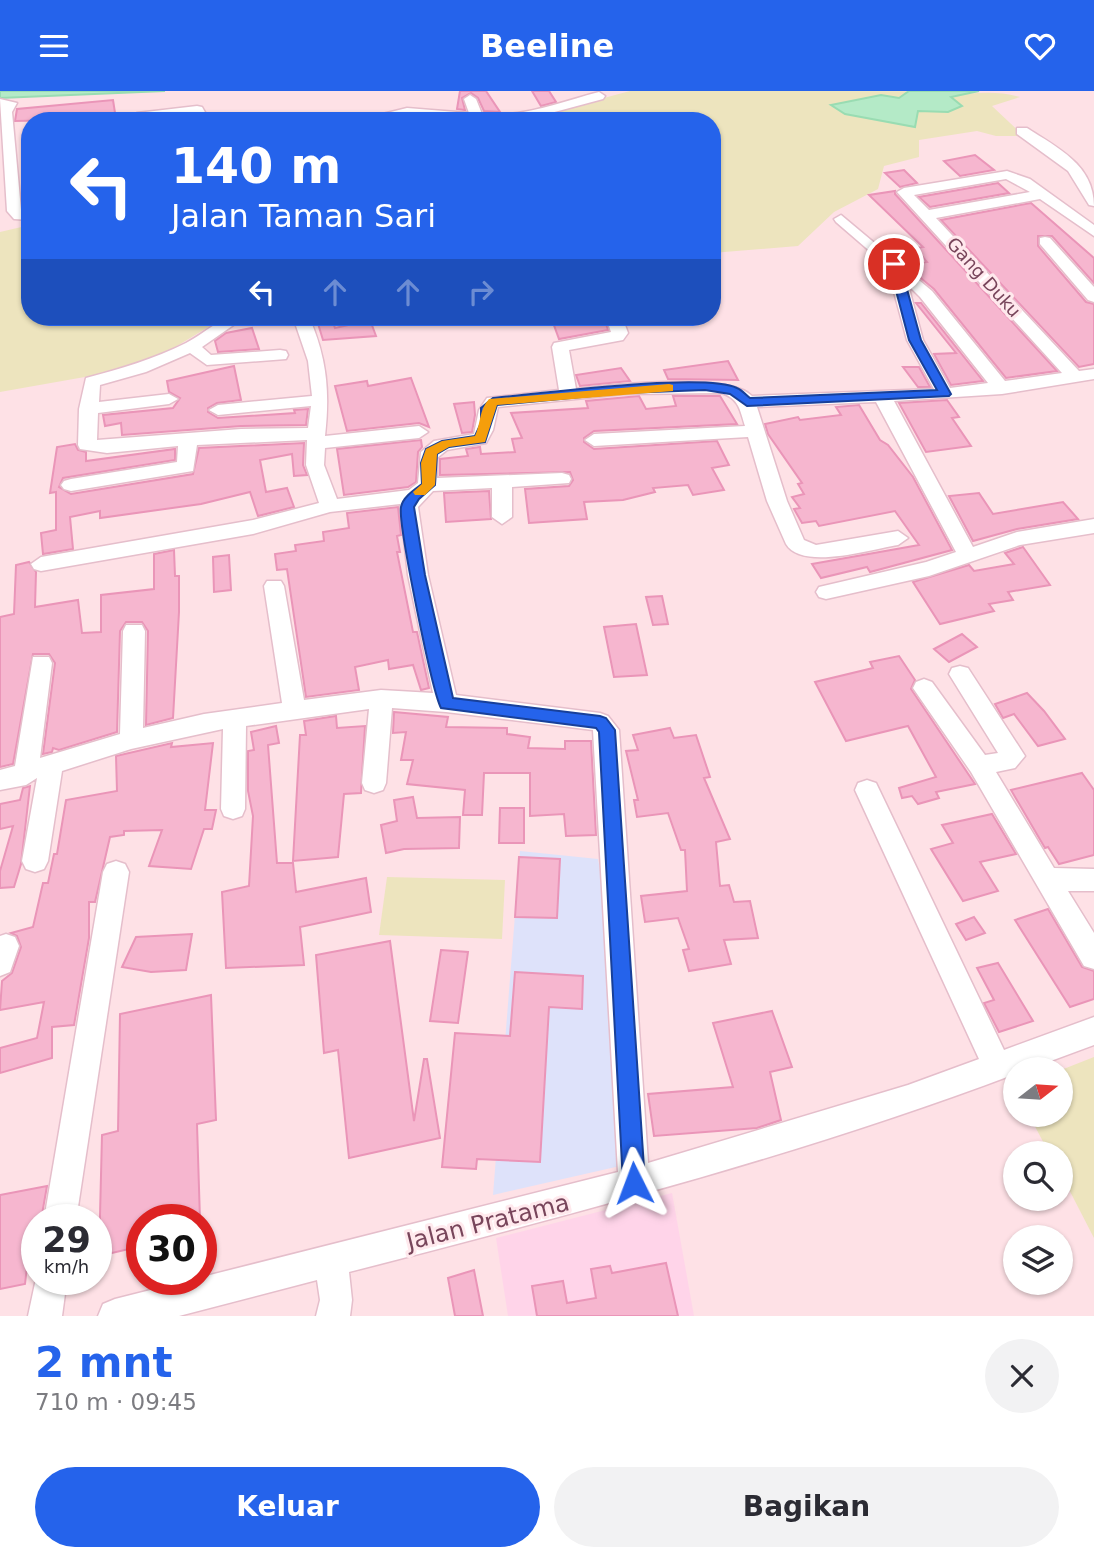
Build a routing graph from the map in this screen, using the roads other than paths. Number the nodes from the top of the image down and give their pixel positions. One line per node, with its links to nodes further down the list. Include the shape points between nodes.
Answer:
1 (599, 96): 7 (street)
2 (470, 99): 6 (street)
3 (0, 103): 11 (street, via 11,103 6,112 13,143 14,211)
4 (180, 112): 5 (street)
5 (198, 112)
6 (475, 112)
7 (547, 112)
8 (1022, 131): 10 (street, via 1073,166)
9 (1040, 195): 12 (street); 12 (street, Gang Duku, via 1007,175 905,191); 14 (street)
10 (1094, 202)
11 (21, 215)
12 (927, 215): 24 (street, Gang Duku)
13 (841, 219): 16 (street)
14 (1094, 232)
15 (1045, 241): 17 (street)
16 (894, 264): 25 (street, via 926,294); 27 (street, via 915,340)
17 (1094, 297)
18 (223, 326): 21 (street)
19 (305, 326): 30 (street, via 320,365)
20 (617, 326): 26 (street, via 617,336 560,347)
21 (192, 347): 22 (street, via 207,360); 32 (street, via 92,382)
22 (281, 355)
23 (1094, 374): 24 (street)
24 (1076, 378): 25 (street)
25 (1002, 389): 27 (street)
26 (568, 394): 31 (street, via 705,387 733,390); 42 (street, via 493,402 487,408 480,439 446,444 431,452)
27 (945, 394): 28 (street)
28 (882, 396): 31 (street); 47 (street)
29 (169, 399): 32 (street)
30 (321, 400): 33 (street); 36 (street)
31 (747, 402): 34 (street)
32 (88, 409): 37 (street, via 87,445 91,447)
33 (218, 410)
34 (756, 431): 38 (street); 46 (street, via 777,501 796,544 814,552)
35 (419, 432): 36 (street)
36 (315, 438): 37 (street); 43 (street, via 316,465)
37 (188, 439): 41 (street, via 186,467)
38 (594, 440)
39 (562, 479): 40 (street)
40 (502, 483): 42 (street); 44 (street)
41 (71, 485)
42 (421, 491): 43 (street); 56 (street, via 408,507)
43 (330, 506): 48 (street, via 253,527)
44 (502, 517)
45 (1094, 526): 47 (street, via 1017,539)
46 (898, 538)
47 (969, 557): 50 (street)
48 (41, 564)
49 (274, 586): 57 (street)
50 (826, 592)
51 (134, 631): 59 (street)
52 (41, 663): 62 (street)
53 (960, 674): 60 (street, via 1013,756)
54 (924, 688): 60 (street)
55 (382, 699): 56 (street); 57 (street); 64 (street)
56 (446, 703): 74 (street, via 600,722 607,730)
57 (295, 711): 58 (street)
58 (235, 719): 59 (street); 66 (street)
59 (131, 740): 61 (street)
60 (979, 765): 69 (street)
61 (51, 767): 62 (street); 67 (street)
62 (26, 775): 63 (street)
63 (0, 780)
64 (374, 783)
65 (867, 790): 73 (street)
66 (233, 809)
67 (35, 861)
68 (116, 872): 75 (street)
69 (1045, 879): 70 (street); 71 (street)
70 (1094, 880)
71 (1094, 957)
72 (1094, 1031): 73 (street, Jalan Pratama)
73 (996, 1065): 74 (street, Jalan Pratama, via 908,1100)
74 (634, 1183): 76 (street, Jalan Pratama)
75 (63, 1204)
76 (331, 1261): 79 (street, Jalan Pratama); 80 (street, via 336,1300)
77 (48, 1295): 78 (street)
78 (45, 1316)
79 (115, 1316)
80 (333, 1316)

